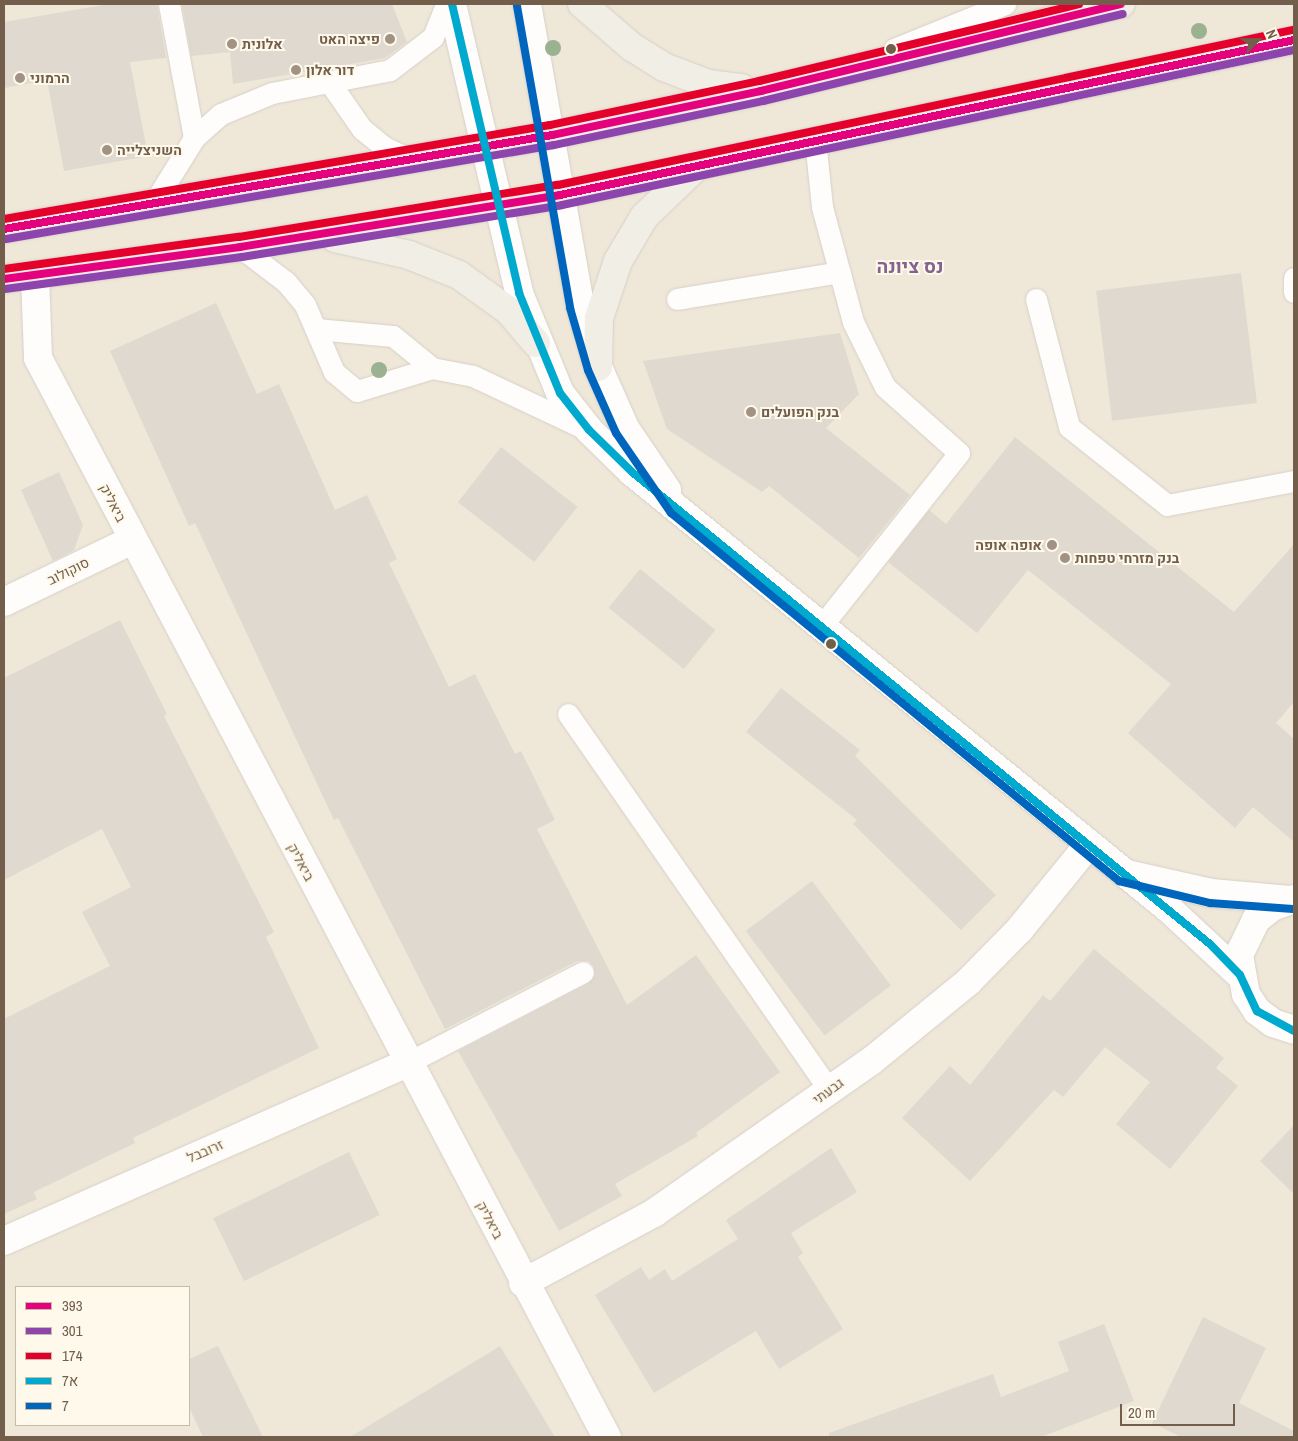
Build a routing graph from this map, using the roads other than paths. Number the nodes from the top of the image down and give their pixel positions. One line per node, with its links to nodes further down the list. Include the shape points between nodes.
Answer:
1 (169, 4): 13 (lane)
2 (446, 4): 10 (lane, via 433,37 408,59 375,76)
3 (452, 4): 15 (street)
4 (527, 4): 12 (street)
5 (582, 4): 11 (main road, via 632,47 664,67 708,84)
6 (1005, 4): 9 (lane)
7 (1121, 4): 9 (main road)
8 (1294, 40): 14 (main road)
9 (835, 73): 11 (main road)
10 (330, 83): 13 (lane, via 272,92 221,114); 16 (lane, via 362,129 384,147)
11 (761, 91): 12 (main road)
12 (552, 135): 15 (main road); 18 (street)
13 (194, 138): 19 (lane)
14 (815, 140): 17 (main road); 24 (lane, via 822,207)
15 (485, 146): 16 (main road); 20 (street)
16 (410, 160): 19 (main road)
17 (699, 164): 18 (main road); 31 (main road, via 644,217 618,260 599,318)
18 (560, 194): 20 (main road); 31 (street, via 580,306)
19 (155, 201): 21 (main road)
20 (496, 205): 22 (main road); 30 (street)
21 (4, 229)
22 (316, 235): 23 (main road); 30 (main road, via 442,266 482,287)
23 (240, 248): 25 (main road); 29 (lane, via 286,282 305,305)
24 (840, 272): 28 (lane); 38 (lane, via 853,322 884,387 959,453)
25 (35, 275): 26 (main road); 36 (street, ביאליק, via 38,358)
26 (4, 279)
27 (1036, 299): 34 (lane, via 1069,427 1167,505)
28 (677, 300)
29 (316, 330): 32 (lane, via 393,336); 32 (lane, via 334,372 357,391)
30 (536, 343): 33 (street, via 560,393)
31 (598, 367): 35 (street, via 625,428)
32 (432, 368): 33 (lane, via 473,376)
33 (589, 430): 35 (street, via 632,472)
34 (1294, 481)
35 (678, 508): 38 (street)
36 (132, 540): 37 (street, סוקולוב); 46 (street, ביאליק)
37 (4, 602)
38 (823, 624): 40 (street)
39 (568, 714): 47 (lane)
40 (1089, 844): 41 (street); 47 (street, גבעתי, via 1020,929 968,982)
41 (1124, 873): 42 (street, via 1211,893); 44 (street)
42 (1292, 900): 44 (street, via 1256,920 1245,936)
43 (583, 972): 46 (lane)
44 (1240, 975): 45 (street, via 1257,1011)
45 (1293, 1031)
46 (407, 1063): 48 (street, זרובבל); 49 (street, ביאליק)
47 (829, 1090): 49 (street, גבעתי, via 654,1213)
48 (4, 1241)
49 (523, 1283): 50 (street, ביאליק)
50 (607, 1437)

